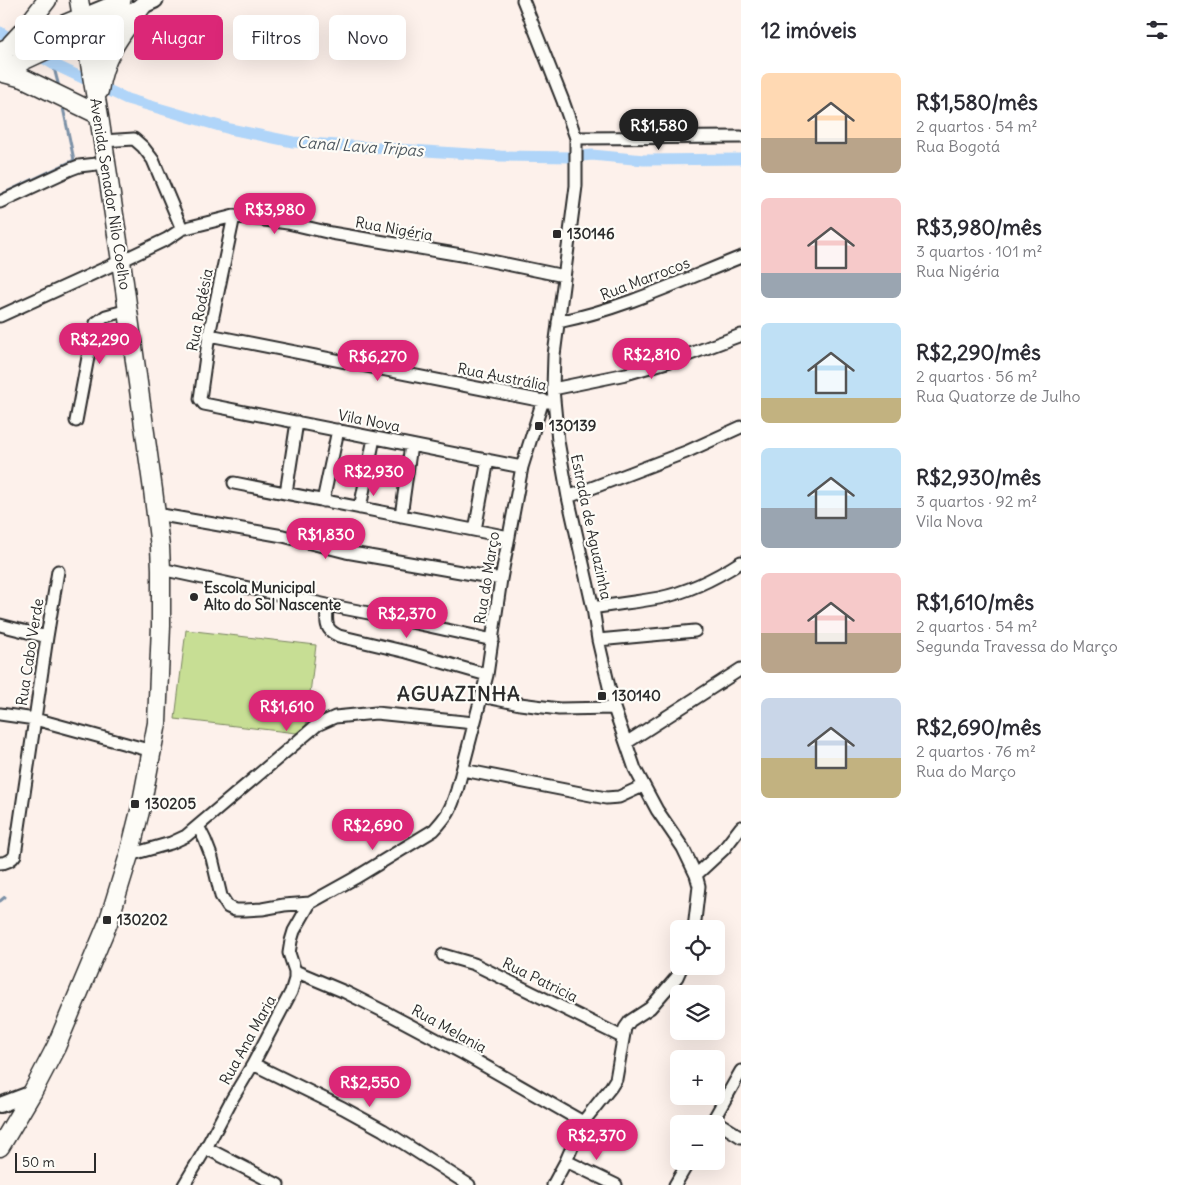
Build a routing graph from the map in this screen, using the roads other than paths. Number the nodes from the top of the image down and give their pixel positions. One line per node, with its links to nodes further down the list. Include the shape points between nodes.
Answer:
1 (47, 0): 5 (main road)
2 (123, 0): 6 (main road)
3 (524, 0): 14 (street, Estrada de Aguazinha)
4 (148, 3): 7 (main road); 11 (main road, via 117,40)
5 (39, 15)
6 (85, 15)
7 (87, 15)
8 (23, 60): 10 (main road)
9 (93, 60): 11 (main road, Avenida Senador Nilo Coelho)
10 (5, 68): 12 (main road)
11 (97, 78): 12 (main road, Avenida Senador Nilo Coelho)
12 (97, 109): 15 (main road, Avenida Senador Nilo Coelho)
13 (741, 137): 14 (street)
14 (576, 138): 22 (street, Estrada de Aguazinha, via 576,178)
15 (102, 141): 16 (main road, Avenida Senador Nilo Coelho); 19 (street, via 134,139 143,147 153,160)
16 (106, 164): 17 (street, via 79,166); 21 (main road, Avenida Senador Nilo Coelho)
17 (0, 202)
18 (234, 216): 19 (street, Rua Nigéria); 22 (street, Rua Nigéria, via 288,223); 26 (street, Rua Rodésia)
19 (182, 229): 21 (street, Rua Nigéria)
20 (741, 257): 25 (street, Rua Marrocos, via 622,305)
21 (121, 261): 23 (main road, Avenida Senador Nilo Coelho); 24 (street, Rua Nigéria)
22 (564, 276): 25 (street, Estrada de Aguazinha)
23 (128, 310): 31 (street, via 106,316 96,323); 44 (main road, Avenida Senador Nilo Coelho)
24 (0, 316)
25 (558, 322): 28 (street, Estrada de Aguazinha)
26 (209, 335): 29 (street, Rua Austrália); 30 (street, Rua Rodésia, via 200,399)
27 (741, 335): 28 (street, via 626,374)
28 (553, 389): 29 (street, Estrada de Aguazinha)
29 (548, 402): 38 (street, Rua do Março); 41 (street, Estrada de Aguazinha)
30 (209, 406): 32 (street, Vila Nova)
31 (76, 421)
32 (297, 422): 34 (street, Vila Nova); 40 (street)
33 (741, 427): 41 (street, via 686,452)
34 (338, 430): 35 (street, Vila Nova); 42 (street)
35 (374, 438): 36 (street, Vila Nova); 43 (street)
36 (411, 445): 37 (street, Vila Nova); 45 (street)
37 (488, 460): 38 (street, Vila Nova); 46 (street)
38 (522, 467): 47 (street, Rua do Março)
39 (234, 483): 40 (street)
40 (286, 493): 42 (street)
41 (568, 497): 53 (street, Estrada de Aguazinha)
42 (323, 501): 43 (street)
43 (360, 508): 45 (street)
44 (156, 514): 49 (main road, Avenida Senador Nilo Coelho); 51 (street)
45 (401, 516): 46 (street)
46 (474, 530): 47 (street)
47 (509, 537): 51 (street, Rua do Março)
48 (741, 562): 53 (street, via 706,582 660,598)
49 (161, 569): 52 (street); 67 (main road, Avenida Senador Nilo Coelho, via 158,701)
50 (58, 571): 56 (street, Rua Cabo Verde)
51 (501, 579): 57 (street, Rua do Março)
52 (327, 605): 57 (street); 60 (street, via 327,626 329,631 339,636)
53 (594, 608): 58 (street, Estrada de Aguazinha)
54 (0, 625): 56 (street)
55 (695, 631): 58 (street)
56 (47, 637): 64 (street, Rua Cabo Verde)
57 (492, 640): 60 (street, Rua do Março)
58 (598, 640): 62 (street, Estrada de Aguazinha)
59 (741, 670): 66 (street)
60 (487, 674): 61 (street, Rua do Março)
61 (482, 696): 62 (street, via 559,709); 65 (street, Rua do Março)
62 (614, 708): 66 (street, Estrada de Aguazinha)
63 (0, 714): 64 (street)
64 (35, 719): 67 (street); 73 (street, Rua Cabo Verde, via 15,855 10,861)
65 (474, 723): 68 (street, Rua do Março); 70 (street, via 376,712 335,717 317,725)
66 (626, 743): 69 (street, Estrada de Aguazinha)
67 (152, 751): 72 (main road, Avenida Senador Nilo Coelho)
68 (463, 770): 69 (street, via 606,798 619,797); 75 (street, Rua do Março, via 451,808 434,830)
69 (644, 786): 74 (street, Estrada de Aguazinha)
70 (198, 826): 72 (street, via 171,843); 75 (street, Rua do Março, via 212,858 221,896 228,907 245,910)
71 (741, 828): 74 (street)
72 (129, 855): 83 (main road, Avenida Senador Nilo Coelho, via 99,946 56,1047)
73 (0, 863)
74 (696, 875): 76 (street, Estrada de Aguazinha, via 699,886)
75 (310, 903): 78 (street, Rua Ana Maria, via 290,941 289,954)
76 (695, 920)
77 (443, 955): 80 (street, Rua Patricia, via 474,964)
78 (295, 971): 81 (street, Rua Ana Maria, via 291,992); 86 (street, Rua Melania, via 389,1014)
79 (678, 975): 80 (street, via 650,1008 630,1021)
80 (622, 1037): 86 (street, via 616,1079)
81 (253, 1064): 90 (street, Rua Ana Maria); 95 (street, via 344,1108)
82 (741, 1071): 85 (street)
83 (32, 1092): 84 (street); 89 (main road, Avenida Senador Nilo Coelho)
84 (0, 1104)
85 (716, 1115)
86 (583, 1122): 91 (street)
87 (725, 1129): 88 (street)
88 (741, 1137)
89 (0, 1147)
90 (206, 1148): 93 (street, Rua Ana Maria); 94 (street)
91 (566, 1161): 96 (street); 97 (street)
92 (684, 1170): 98 (street)
93 (184, 1185)
94 (278, 1185)
95 (469, 1185)
96 (553, 1185)
97 (616, 1185)
98 (675, 1185)

